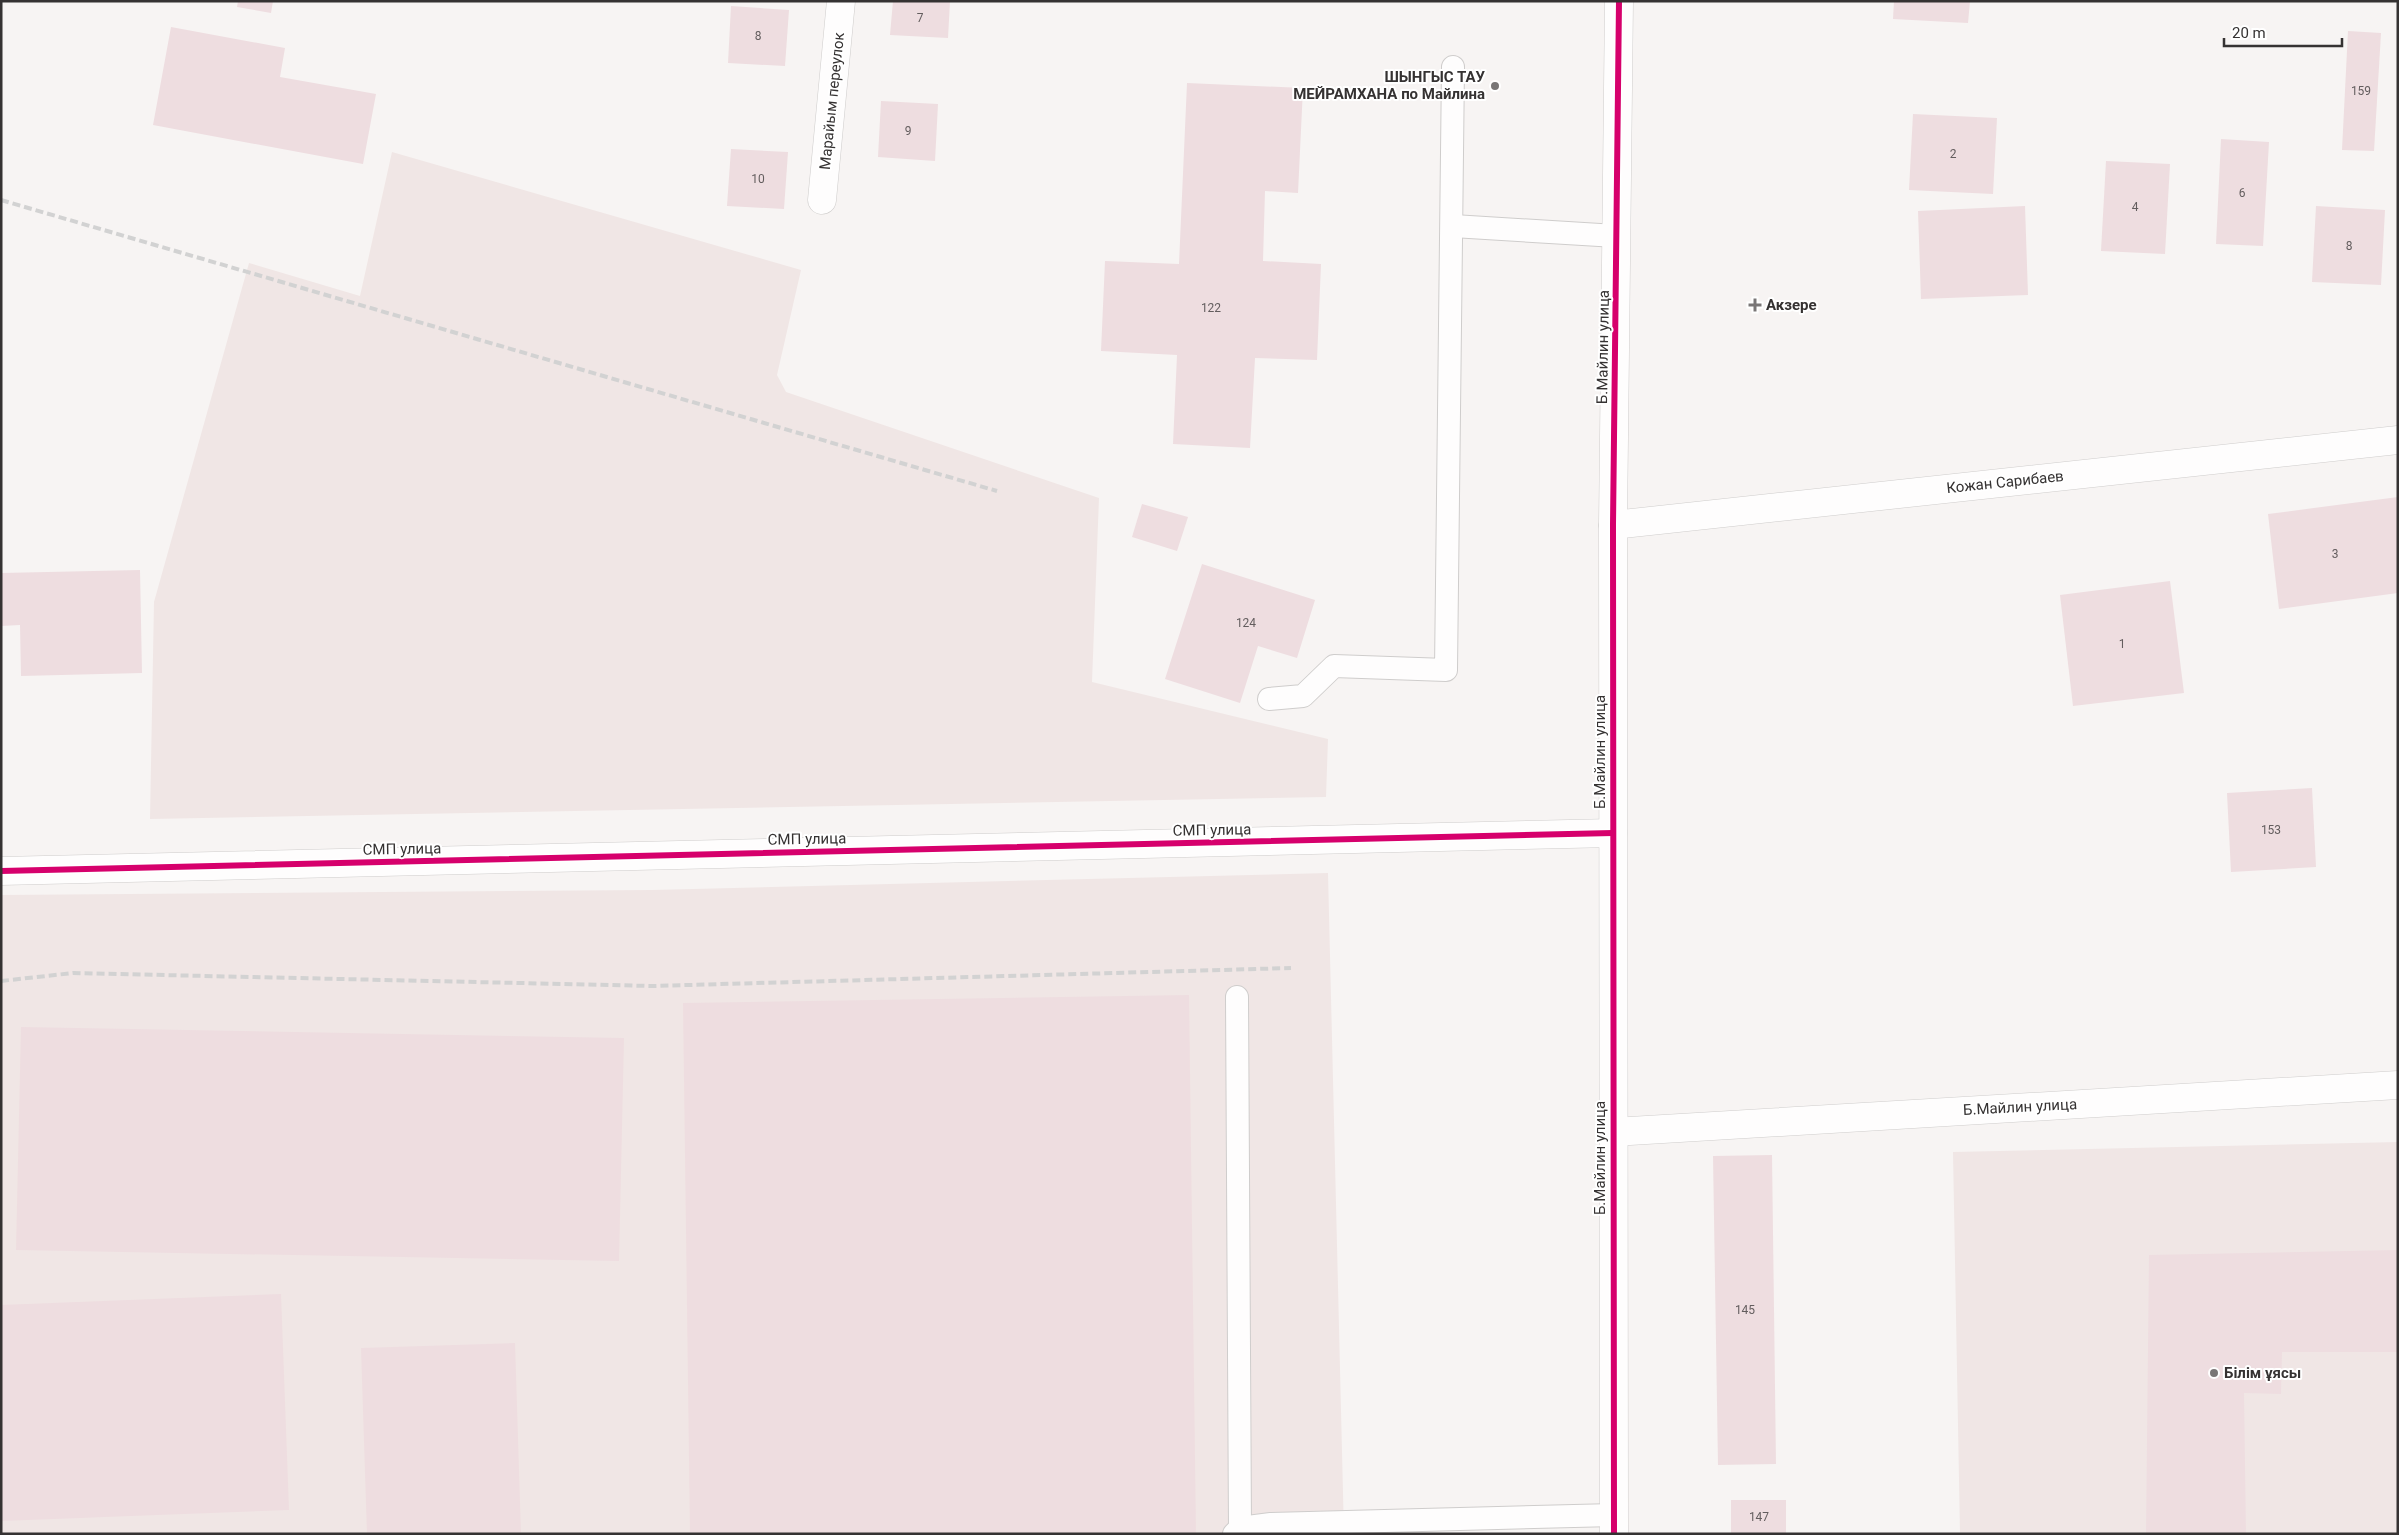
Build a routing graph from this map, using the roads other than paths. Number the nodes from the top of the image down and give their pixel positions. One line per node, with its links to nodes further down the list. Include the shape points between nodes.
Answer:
1 (841, 1): 4 (street, Марайым переулок)
2 (1619, 1): 6 (street, Б.Майлин улица)
3 (1453, 68): 5 (lane)
4 (822, 200)
5 (1453, 226): 6 (lane); 9 (lane, via 1446,670 1334,666 1303,696)
6 (1616, 236): 8 (street, Б.Майлин улица)
7 (2398, 440): 8 (street, Кожан Сарибаев)
8 (1613, 525): 10 (street, Б.Майлин улица)
9 (1269, 699)
10 (1613, 833): 11 (street, СМП улица); 14 (street, Б.Майлин улица)
11 (1, 871)
12 (1237, 997): 16 (lane)
13 (2398, 1085): 14 (street, Б.Майлин улица)
14 (1613, 1132): 15 (street, Б.Майлин улица)
15 (1614, 1525): 16 (lane, via 1271,1524)
16 (1237, 1531)

